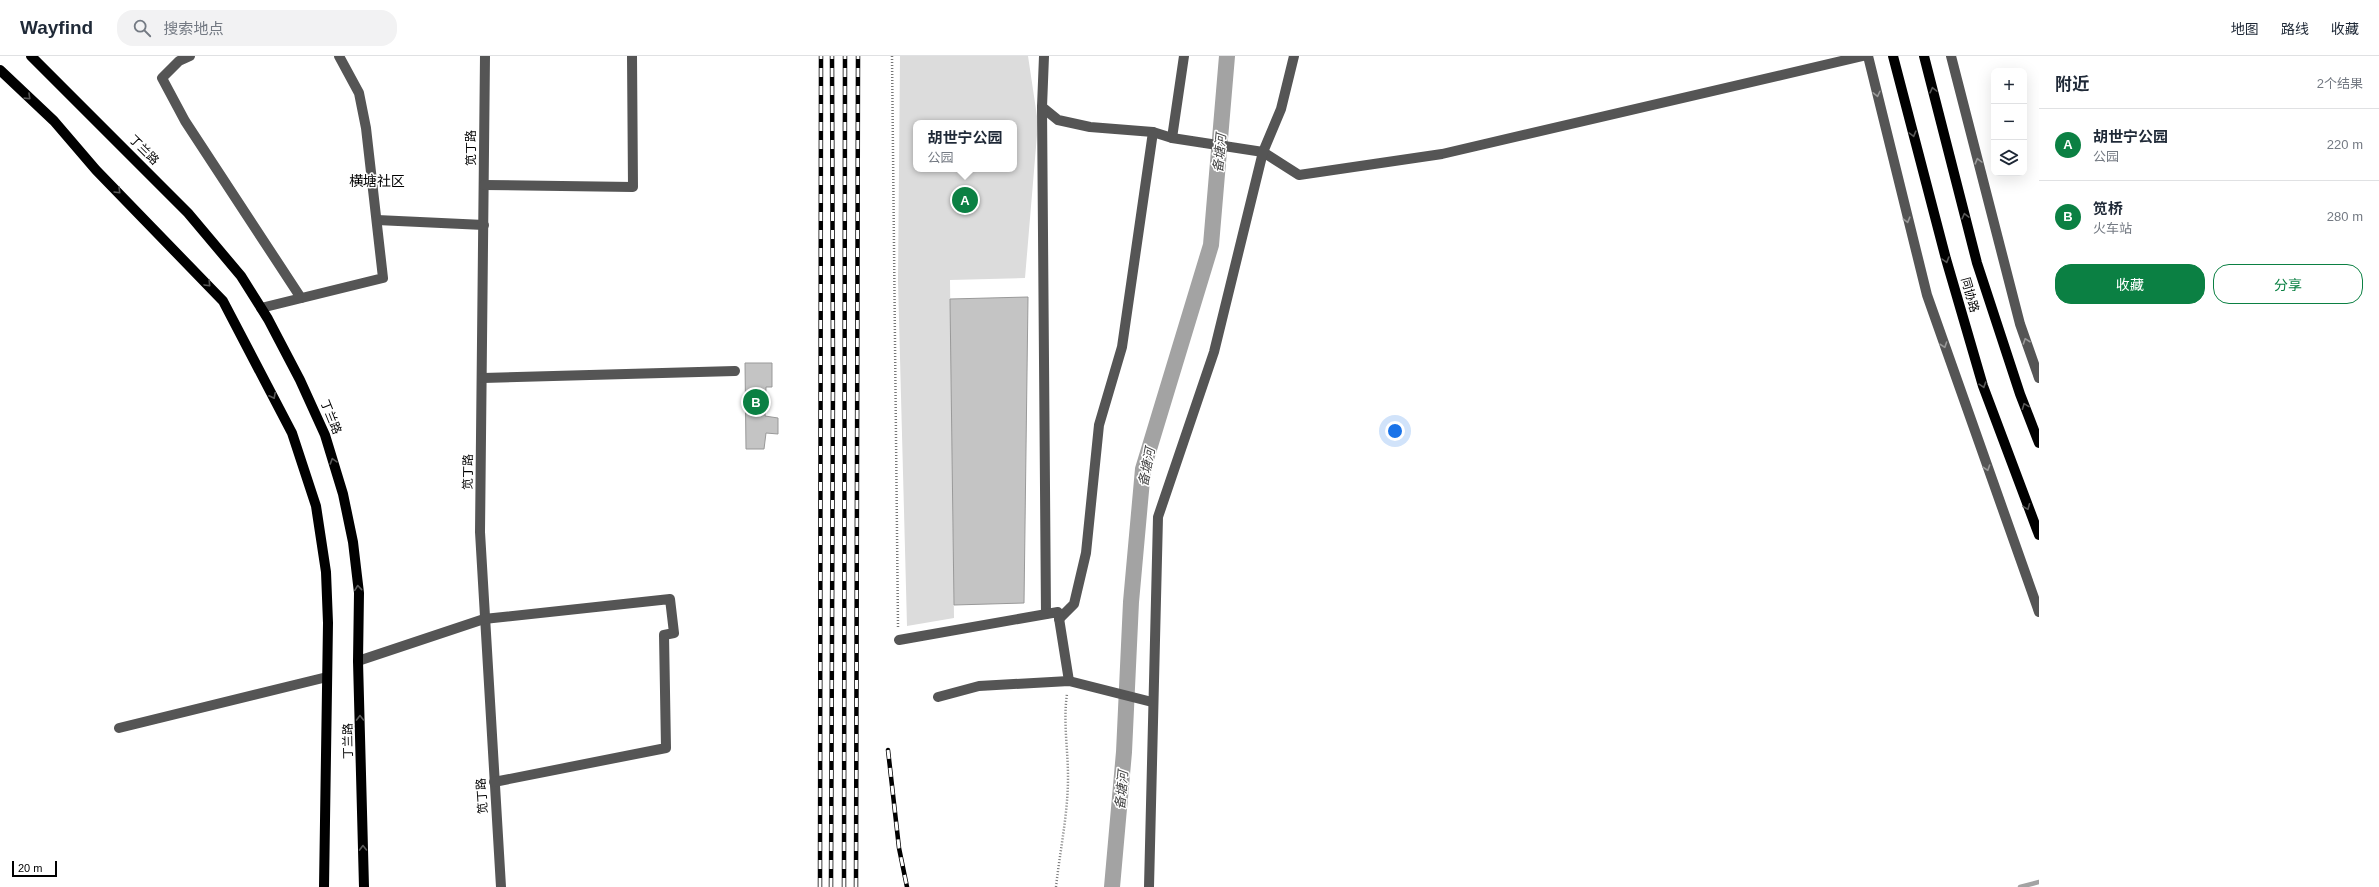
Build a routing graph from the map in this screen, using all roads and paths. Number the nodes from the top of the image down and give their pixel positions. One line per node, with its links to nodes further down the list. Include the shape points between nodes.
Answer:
1 (31, 56): 24 (main road, 丁兰路, via 188,213 241,276)
2 (190, 56): 23 (street, via 179,61 162,78 185,120)
3 (339, 56): 21 (street, via 359,94 366,128)
4 (485, 56): 20 (street, 笕丁路)
5 (632, 56): 20 (street, via 633,187)
6 (892, 56): 34 (path)
7 (1044, 56): 16 (street)
8 (1184, 56): 18 (street)
9 (1294, 56): 19 (street, via 1281,109)
10 (1863, 56): 19 (street, via 1442,154 1299,175)
11 (1868, 56): 30 (street, one-way to 30, via 1927,295)
12 (1893, 56): 29 (main road, 同协路, one-way to 29, via 1946,259 1983,386)
13 (1924, 56): 28 (main road, 同协路, one-way to 13, via 2020,394 1977,263)
14 (1951, 56): 27 (street, one-way to 14, via 2020,324)
15 (0, 70): 36 (main road, 丁兰路, one-way to 36, via 54,121 96,170 227,307 292,433 316,506 326,572)
16 (1042, 107): 17 (street, via 1058,120); 31 (street)
17 (1153, 132): 18 (street); 33 (street, via 1122,347 1099,425 1086,553 1074,604)
18 (1172, 138): 19 (street)
19 (1259, 152): 39 (street, via 1214,352 1158,517)
20 (484, 185): 22 (street, 笕丁路)
21 (377, 220): 22 (street); 23 (street, via 384,278)
22 (484, 225): 26 (street, 笕丁路)
23 (301, 298): 24 (street)
24 (262, 308): 35 (main road, 丁兰路, one-way to 24, via 359,593 343,494 325,435 300,380)
25 (735, 371): 26 (street)
26 (483, 378): 32 (street, 笕丁路, via 480,532)
27 (2039, 378)
28 (2039, 443)
29 (2039, 535)
30 (2039, 612)
31 (1046, 614): 33 (street, via 1058,612); 34 (street)
32 (484, 619): 35 (street); 41 (street, 笕丁路); 41 (street, via 670,600 674,633 664,635 666,748)
33 (1059, 619): 37 (street)
34 (898, 640)
35 (358, 661): 43 (main road, 丁兰路, one-way to 35)
36 (327, 677): 40 (street); 42 (main road, 丁兰路)
37 (1069, 681): 38 (street, via 979,686); 39 (street); 45 (path, via 1064,712 1068,777 1066,822)
38 (938, 697)
39 (1152, 702): 46 (street)
40 (119, 728)
41 (494, 782): 44 (street, 笕丁路)
42 (324, 887)
43 (364, 887)
44 (501, 887)
45 (1056, 887)
46 (1149, 887)

